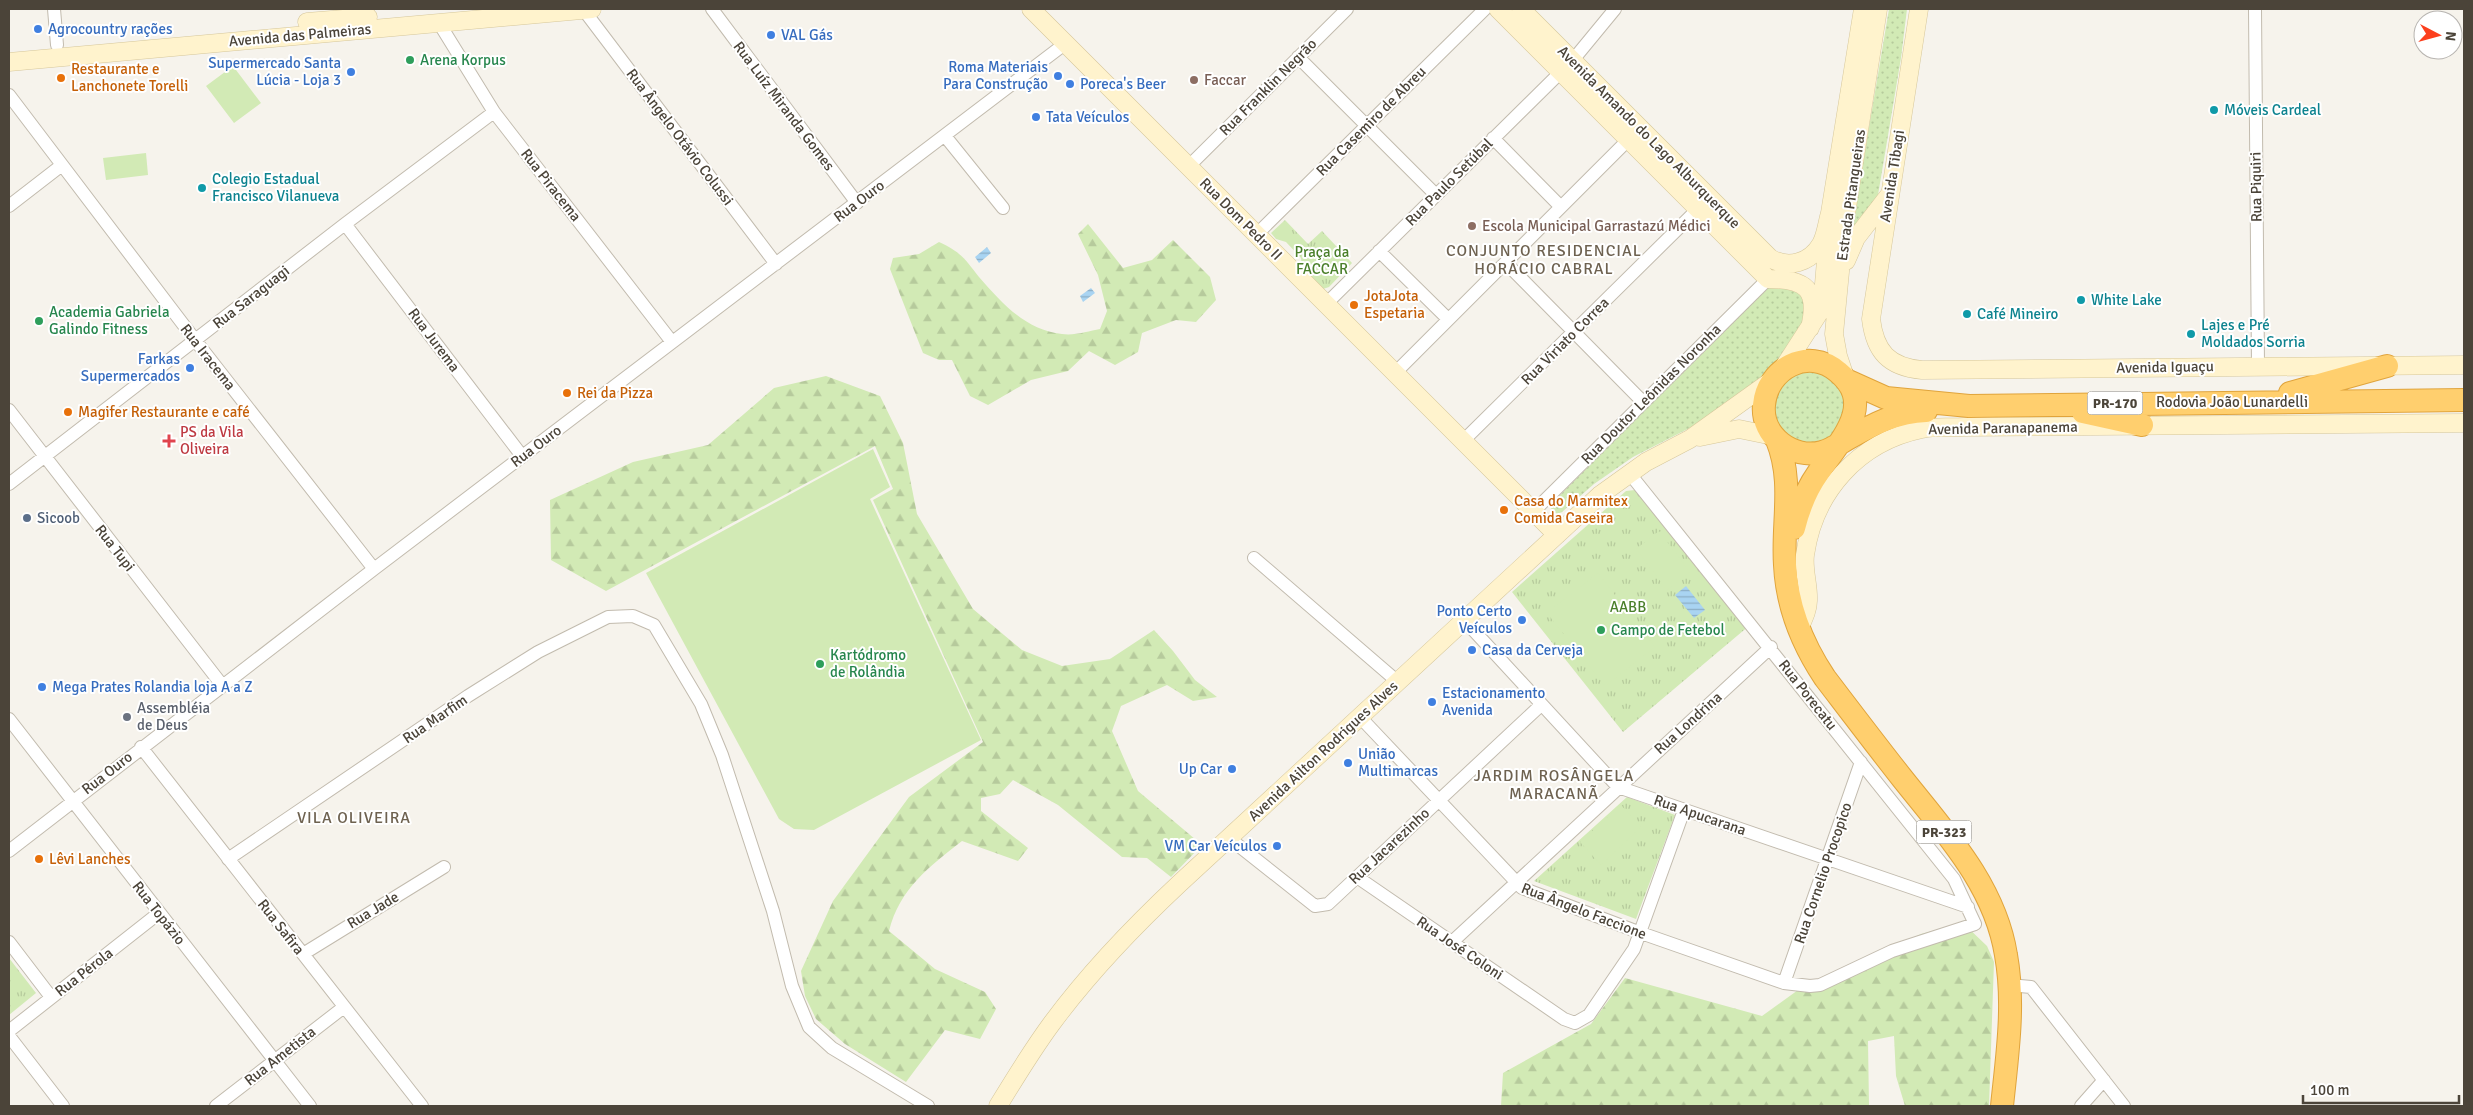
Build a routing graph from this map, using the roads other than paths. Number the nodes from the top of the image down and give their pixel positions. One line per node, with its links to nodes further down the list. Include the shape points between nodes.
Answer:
1 (54, 9): 19 (street)
2 (464, 9): 15 (street, Avenida das Palmeiras)
3 (586, 9): 16 (street, Avenida das Palmeiras); 43 (street, Rua Ângelo Otávio Colussi)
4 (712, 9): 33 (street, Rua Luíz Miranda Gomes)
5 (1031, 9): 17 (street, Rua Dom Pedro II)
6 (1347, 9): 20 (street, Rua Franklin Negrão)
7 (1485, 9): 25 (street, Rua Casemiro de Abreu)
8 (1498, 9): 22 (street, Avenida Amando do Lago Alburquerque)
9 (1521, 9): 22 (street, Avenida Amando do Lago Alburquerque)
10 (1615, 9): 22 (street, Rua Paulo Setúbal)
11 (1863, 9): 38 (street, Estrada Pitangueiras)
12 (1878, 9): 45 (street, Estrada Pitangueiras, via 1845,220)
13 (1920, 9): 31 (street, Avenida Tibagi)
14 (2255, 9): 54 (street, Rua Piquiri)
15 (348, 19): 16 (street, Avenida das Palmeiras); 19 (street, Avenida das Palmeiras)
16 (439, 23): 24 (street, Rua Piracema)
17 (1066, 44): 27 (street, Rua Ouro); 30 (street, Rua Dom Pedro II)
18 (9, 49): 19 (street, Avenida das Palmeiras)
19 (51, 50): 21 (street, Avenida das Palmeiras)
20 (1298, 57): 25 (street); 30 (street, Rua Franklin Negrão)
21 (9, 62)
22 (1567, 66): 26 (street, Avenida Amando do Lago Alburquerque); 28 (street, Rua Paulo Setúbal)
23 (9, 95): 29 (street, Rua Iracema)
24 (494, 112): 39 (street, Rua Saraguagi); 51 (street, Rua Piracema)
25 (1366, 126): 32 (street); 40 (street, Rua Casemiro de Abreu)
26 (1634, 133): 34 (street, Avenida Amando do Lago Alburquerque); 36 (street)
27 (944, 136): 33 (street, Rua Ouro); 37 (street)
28 (1493, 138): 32 (street, Rua Paulo Setúbal); 36 (street)
29 (62, 165): 35 (street); 50 (street, Rua Iracema)
30 (1189, 166): 40 (street, Rua Dom Pedro II)
31 (1890, 194): 45 (street, via 1856,238); 52 (street, Avenida Tibagi, via 1871,320)
32 (1436, 195): 41 (street, Rua Paulo Setúbal)
33 (857, 203): 43 (street, Rua Ouro)
34 (1704, 203): 38 (street, Avenida Amando do Lago Alburquerque, via 1780,264 1794,264 1810,256 1821,243); 44 (street, Avenida Amando do Lago Alburquerque); 49 (street, Rua Viriato Correa)
35 (9, 206)
36 (1561, 207): 42 (street)
37 (1003, 208)
38 (1830, 213): 48 (street, Estrada Pitangueiras, via 1822,308)
39 (345, 224): 50 (street, Rua Saraguagi); 72 (street, Rua Jurema)
40 (1257, 234): 46 (street, Rua Dom Pedro II)
41 (1380, 251): 46 (street, Rua Paulo Setúbal); 47 (street)
42 (1506, 263): 47 (street); 49 (street)
43 (776, 264): 51 (street, Rua Ouro)
44 (1768, 279): 48 (street, via 1795,280 1807,288 1814,311); 60 (street, Rua Doutor Leônidas Noronha)
45 (1839, 283): 58 (street, Estrada Pitangueiras, via 1834,334)
46 (1326, 304): 56 (street, Rua Dom Pedro II)
47 (1448, 319): 56 (street)
48 (1810, 328): 57 (street, Estrada Pitangueiras)
49 (1574, 333): 60 (street); 69 (street, Rua Viriato Correa)
50 (195, 340): 71 (street, Rua Saraguagi); 78 (street, Rua Iracema)
51 (672, 342): 72 (street, Rua Ouro)
52 (1876, 343): 54 (street, Avenida Iguaçu, via 1882,353 1898,365 1922,370)
53 (2464, 365): 55 (street, Avenida Iguaçu)
54 (2258, 366): 55 (street, Avenida Iguaçu)
55 (2387, 366): 61 (highway)
56 (1395, 373): 69 (street, Rua Dom Pedro II)
57 (1777, 375): 58 (highway, PR-170, via 1804,361 1818,362 1829,365); 67 (highway, via 1765,395 1763,411); 68 (street)
58 (1846, 380): 63 (highway, Rodovia João Lunardelli / PR-170, via 1886,398); 70 (highway, via 1854,396 1855,408 1853,421)
59 (2464, 400): 61 (highway, Rodovia João Lunardelli / PR-170)
60 (1642, 401): 75 (street, Rua Doutor Leônidas Noronha)
61 (2261, 402): 62 (highway, Rodovia João Lunardelli / PR-170)
62 (2053, 405): 63 (highway, Rodovia João Lunardelli / PR-170); 66 (highway)
63 (1969, 406): 70 (highway, Rodovia João Lunardelli / PR-170, via 1895,415)
64 (9, 410): 71 (street, Rua Tupi)
65 (2464, 423): 66 (street, Avenida Paranapanema)
66 (2142, 425): 81 (street, Avenida Paranapanema, via 1923,429 1897,436 1876,447 1848,468 1818,507 1809,532 1805,558 1808,602)
67 (1775, 438): 68 (street, via 1739,430); 70 (highway, PR-170, via 1795,452 1807,454 1827,451); 79 (highway, PR-323, via 1787,479 1785,565)
68 (1690, 440): 73 (street, Avenida Ailton Rodrigues Alves, via 1660,454)
69 (1463, 441): 75 (street, Rua Dom Pedro II)
70 (1839, 443): 79 (highway, PR-323, via 1801,503 1792,534)
71 (45, 456): 74 (street, Rua Saraguagi); 84 (street, Rua Tupi)
72 (522, 456): 78 (street, Rua Ouro)
73 (1630, 474): 76 (street, Avenida Ailton Rodrigues Alves, via 1600,495); 82 (street, Rua Porecatu)
74 (9, 484)
75 (1534, 511): 76 (street, Rua Dom Pedro II)
76 (1557, 534): 80 (street, Avenida Ailton Rodrigues Alves)
77 (1254, 558): 83 (street)
78 (374, 569): 84 (street, Rua Ouro)
79 (1789, 589): 81 (highway, PR-323)
80 (1464, 620): 83 (street, Avenida Ailton Rodrigues Alves); 85 (street, Rua Apucarana)
81 (1798, 630): 109 (highway, PR-323, via 1825,678 1981,884 2002,934)
82 (1771, 648): 89 (street, Rua Porecatu); 90 (street, Rua Londrina)
83 (1398, 682): 86 (street, Avenida Ailton Rodrigues Alves)
84 (222, 685): 88 (street, Rua Ouro)
85 (1541, 705): 90 (street, Rua Apucarana); 92 (street, Rua Jacarezinho)
86 (1360, 716): 92 (street, Rua Ângelo Faccione); 94 (street, Avenida Ailton Rodrigues Alves)
87 (9, 719): 91 (street, Rua Topázio)
88 (141, 747): 91 (street, Rua Ouro); 97 (street, Rua Safira)
89 (1861, 762): 96 (street, Rua Cornelio Procopico); 101 (street, Rua Porecatu, via 1954,879)
90 (1618, 787): 93 (street, Rua Apucarana); 100 (street, Rua Londrina)
91 (72, 800): 95 (street, Rua Ouro); 102 (street, Rua Topázio)
92 (1438, 800): 99 (street, Rua Jacarezinho); 100 (street, Rua Ângelo Faccione)
93 (1684, 810): 96 (street, Rua Apucarana); 104 (street)
94 (1229, 838): 99 (street, Rua Jacarezinho, via 1315,906 1328,904); 121 (street, Avenida Ailton Rodrigues Alves, via 1151,910 1091,976 1052,1023)
95 (9, 850)
96 (1828, 858): 101 (street, Rua Apucarana); 108 (street, Rua Cornelio Procopico)
97 (228, 859): 107 (street, Rua Safira); 120 (street, Rua Marfim, via 538,652 608,617 633,616 654,625 701,704 722,755 758,864 792,986 809,1027 832,1048)
98 (444, 867): 107 (street, Rua Jade)
99 (1357, 877): 106 (street, Rua José Coloni)
100 (1515, 883): 104 (street, Rua Ângelo Faccione); 106 (street, Rua Londrina)
101 (1968, 907): 103 (street, Rua Porecatu)
102 (158, 913): 110 (street, Rua Pérola); 114 (street, Rua Topázio)
103 (1974, 924): 108 (street, Rua Ângelo Faccione, via 1892,951 1820,985)
104 (1641, 934): 106 (street, Rua José Coloni, via 1589,1015 1575,1023 1564,1019); 108 (street, Rua Ângelo Faccione)
105 (9, 942): 110 (street)
106 (1452, 942)
107 (303, 954): 111 (street, Rua Safira)
108 (1784, 983)
109 (2009, 985): 115 (street, via 2032,987); 122 (highway, PR-323, via 2009,1035)
110 (51, 997): 112 (street, Rua Pérola)
111 (344, 1006): 114 (street, Rua Ametista); 119 (street, Rua Safira)
112 (9, 1031)
113 (9, 1036): 116 (street)
114 (274, 1060): 117 (street, Rua Ametista); 118 (street, Rua Topázio)
115 (2104, 1080): 123 (street); 124 (street)
116 (63, 1106)
117 (216, 1106)
118 (310, 1106)
119 (422, 1106)
120 (928, 1106)
121 (998, 1106)
122 (2002, 1106)
123 (2081, 1106)
124 (2124, 1106)

